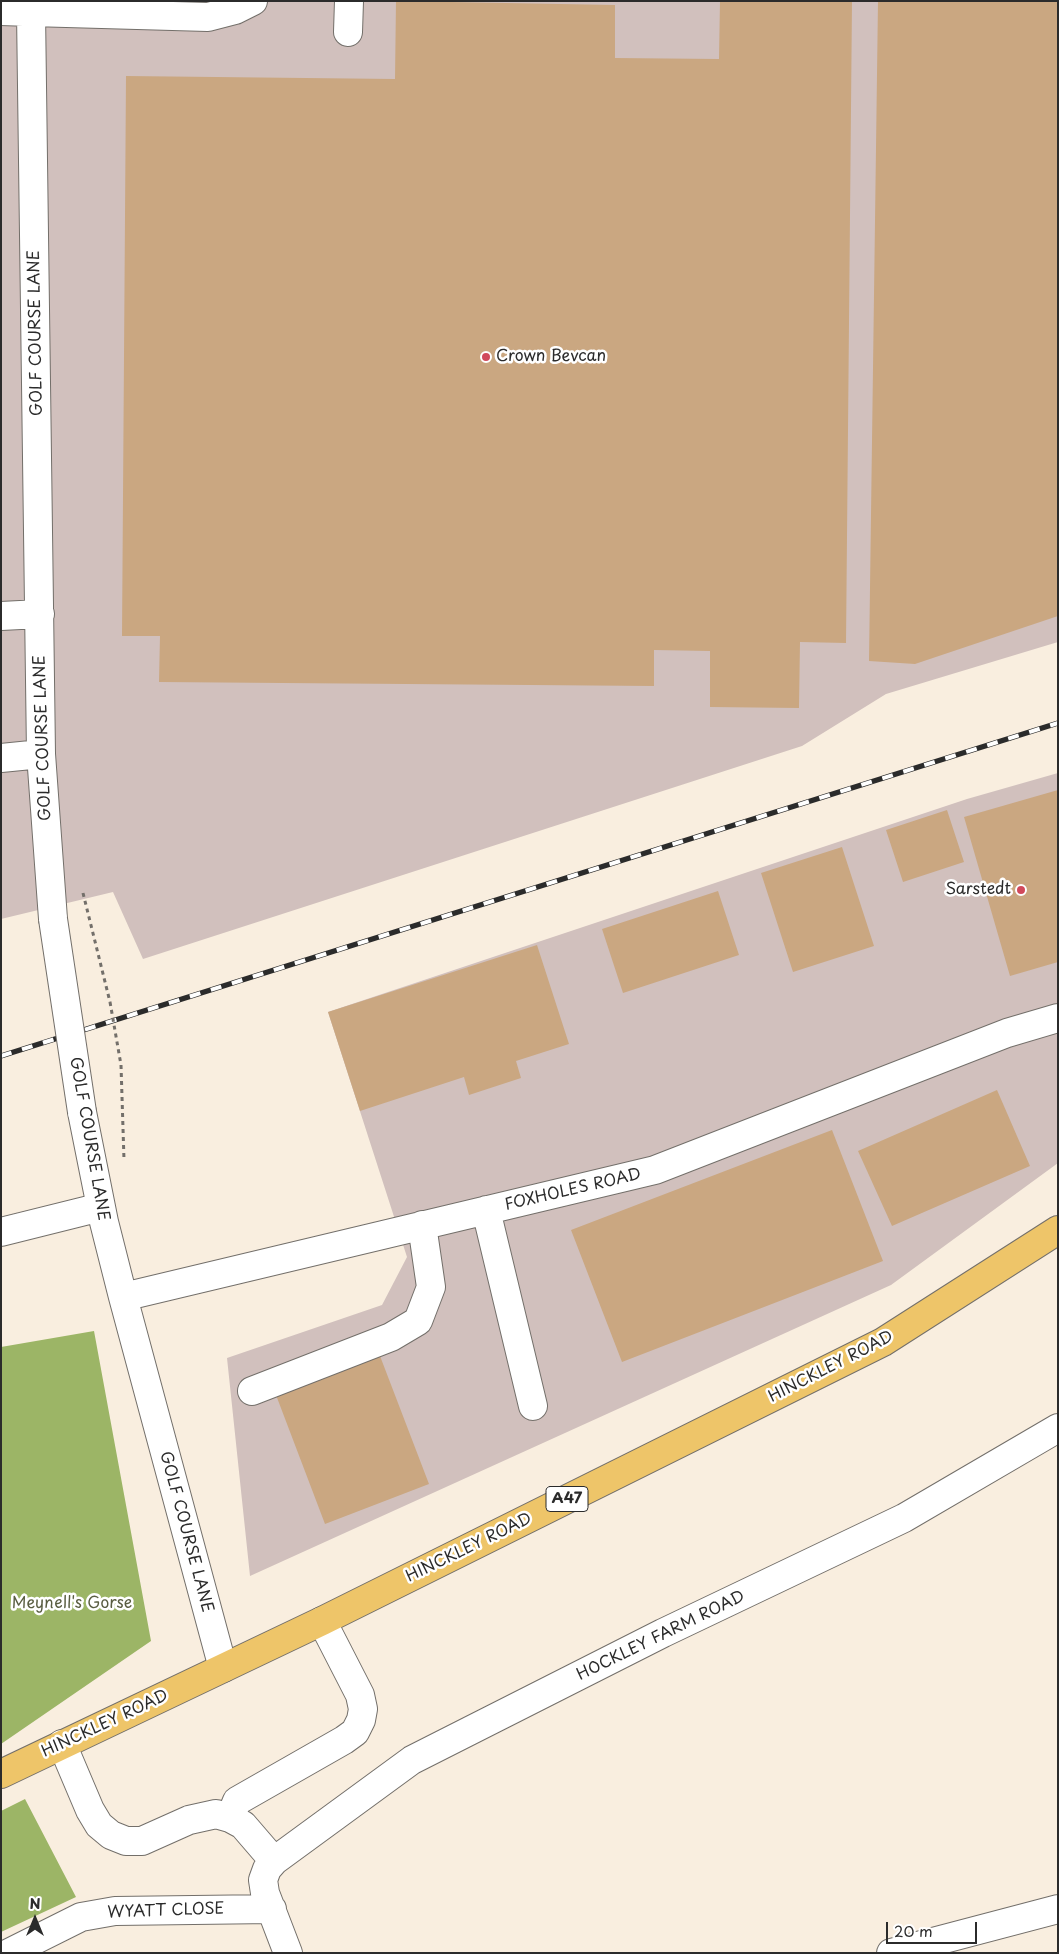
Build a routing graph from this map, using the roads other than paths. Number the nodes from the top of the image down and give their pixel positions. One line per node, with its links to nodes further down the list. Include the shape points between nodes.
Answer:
1 (253, 1): 4 (street, via 208,17)
2 (349, 1): 5 (street)
3 (1, 11): 4 (street)
4 (31, 12): 6 (street, GOLF COURSE LANE)
5 (348, 32)
6 (40, 614): 7 (street); 8 (street, GOLF COURSE LANE)
7 (1, 616)
8 (41, 754): 9 (street); 11 (street, GOLF COURSE LANE, bridge, via 53,919 82,1112)
9 (1, 758)
10 (1058, 1018): 12 (street, FOXHOLES ROAD, via 1007,1032 655,1170)
11 (101, 1207): 15 (street); 16 (street, GOLF COURSE LANE)
12 (486, 1210): 13 (street, FOXHOLES ROAD); 18 (street)
13 (422, 1225): 16 (street, FOXHOLES ROAD); 17 (street, via 431,1287 418,1321 391,1337)
14 (1058, 1230): 20 (main road, HINCKLEY ROAD / A47, via 883,1342)
15 (1, 1232)
16 (123, 1297): 21 (street, GOLF COURSE LANE)
17 (252, 1391)
18 (533, 1406)
19 (1058, 1428): 25 (street, HOCKLEY FARM ROAD, via 904,1518 663,1633 412,1760)
20 (322, 1621): 21 (main road, HINCKLEY ROAD / A47); 24 (street, via 360,1695 361,1720 355,1732 344,1740 237,1801)
21 (223, 1668): 22 (main road, HINCKLEY ROAD / A47)
22 (62, 1744): 23 (main road, HINCKLEY ROAD / A47); 24 (street, via 99,1825 126,1841 142,1841 200,1816 216,1814)
23 (1, 1774)
24 (230, 1818): 25 (street, via 244,1826)
25 (274, 1861): 26 (street, via 263,1880)
26 (272, 1909): 28 (street, WYATT CLOSE, via 115,1911 81,1917); 29 (street)
27 (1058, 1909): 30 (street)
28 (9, 1953)
29 (288, 1953)
30 (891, 1953)

